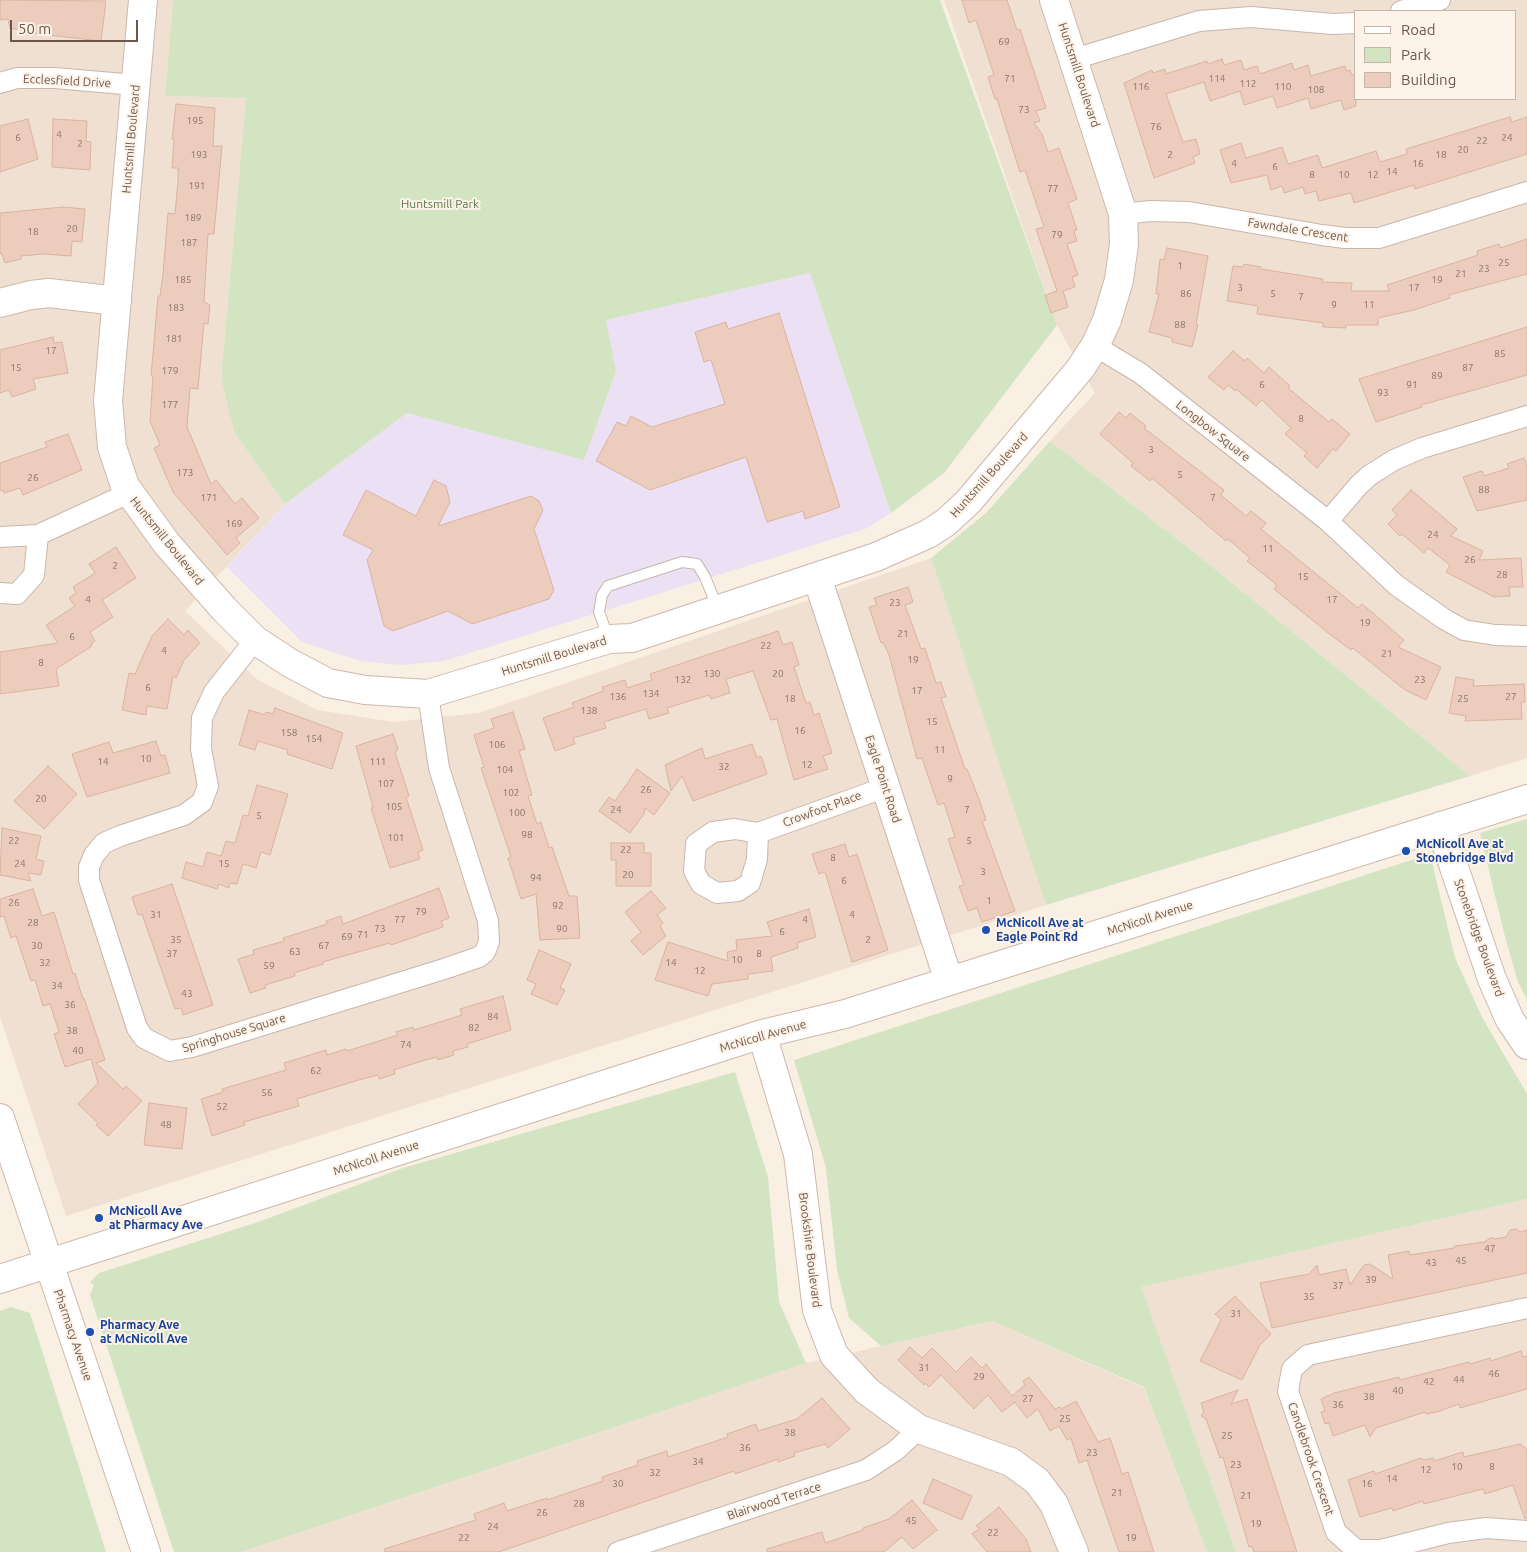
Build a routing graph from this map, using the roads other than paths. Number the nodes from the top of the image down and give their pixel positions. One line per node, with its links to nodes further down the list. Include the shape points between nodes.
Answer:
1 (143, 0): 8 (street, Huntsmill Boulevard)
2 (1054, 0): 6 (street, Huntsmill Boulevard)
3 (1440, 0): 4 (street)
4 (1405, 10)
5 (1354, 23): 6 (street, via 1251,18 1199,21)
6 (1074, 59): 10 (street, Huntsmill Boulevard)
7 (0, 84): 8 (street, Ecclesfield Drive, via 17,78 55,78)
8 (135, 86): 11 (street, Huntsmill Boulevard)
9 (1527, 192): 10 (street, Fawndale Crescent, via 1379,238 1322,235 1189,212)
10 (1123, 214): 13 (street, Huntsmill Boulevard, via 1124,244 1116,292)
11 (117, 301): 12 (street, via 48,293); 15 (street, Huntsmill Boulevard, via 108,402 112,447)
12 (0, 304)
13 (1095, 346): 16 (street, Longbow Square, via 1140,373); 19 (street, Huntsmill Boulevard, via 1050,407 968,502 945,523 912,543)
14 (1527, 416): 16 (street, via 1422,448 1394,460 1359,485)
15 (129, 493): 17 (street); 24 (street, Huntsmill Boulevard, via 167,544)
16 (1328, 521): 22 (street, Longbow Square, via 1396,585 1444,619 1464,630)
17 (38, 535): 18 (street); 20 (street, via 34,575 17,594)
18 (0, 537)
19 (817, 577): 21 (street, Huntsmill Boulevard); 26 (street, Eagle Point Road)
20 (0, 594)
21 (719, 610): 23 (street, Huntsmill Boulevard, via 632,638); 23 (lane, via 697,564 682,562 608,586 602,595 599,612)
22 (1527, 636)
23 (609, 639): 25 (street, Huntsmill Boulevard)
24 (255, 640): 25 (street, Huntsmill Boulevard, via 328,683 365,690); 25 (street, Springhouse Square, via 214,692 202,718 202,749 208,786 202,802 184,815 104,843 89,867 89,880 137,1028 144,1038 170,1051 444,969 485,952 489,942 488,921 439,768)
25 (428, 694)
26 (886, 787): 29 (street, Crowfoot Place); 30 (street, Eagle Point Road)
27 (1527, 799): 28 (street, McNicoll Avenue)
28 (1440, 826): 30 (street, McNicoll Avenue); 32 (street, Stonebridge Boulevard, via 1492,978 1510,1020)
29 (758, 833)
30 (950, 981): 31 (street, McNicoll Avenue, via 845,1014)
31 (762, 1034): 34 (street, McNicoll Avenue); 37 (street, Brookshire Boulevard, via 798,1154 818,1310 834,1355 867,1391)
32 (1527, 1046)
33 (0, 1118): 34 (street, Pharmacy Avenue)
34 (48, 1263): 35 (street, McNicoll Avenue); 39 (street, Pharmacy Avenue)
35 (0, 1279)
36 (1527, 1308): 38 (street, Candlebrook Crescent, via 1308,1356 1292,1369 1288,1391 1336,1532 1356,1550 1381,1550 1448,1533 1486,1528)
37 (919, 1429): 40 (street, Blairwood Terrace, via 895,1451 866,1470); 41 (street, Brookshire Boulevard, via 1011,1462 1037,1481 1054,1504)
38 (1527, 1531)
39 (146, 1552)
40 (618, 1552)
41 (1074, 1552)

